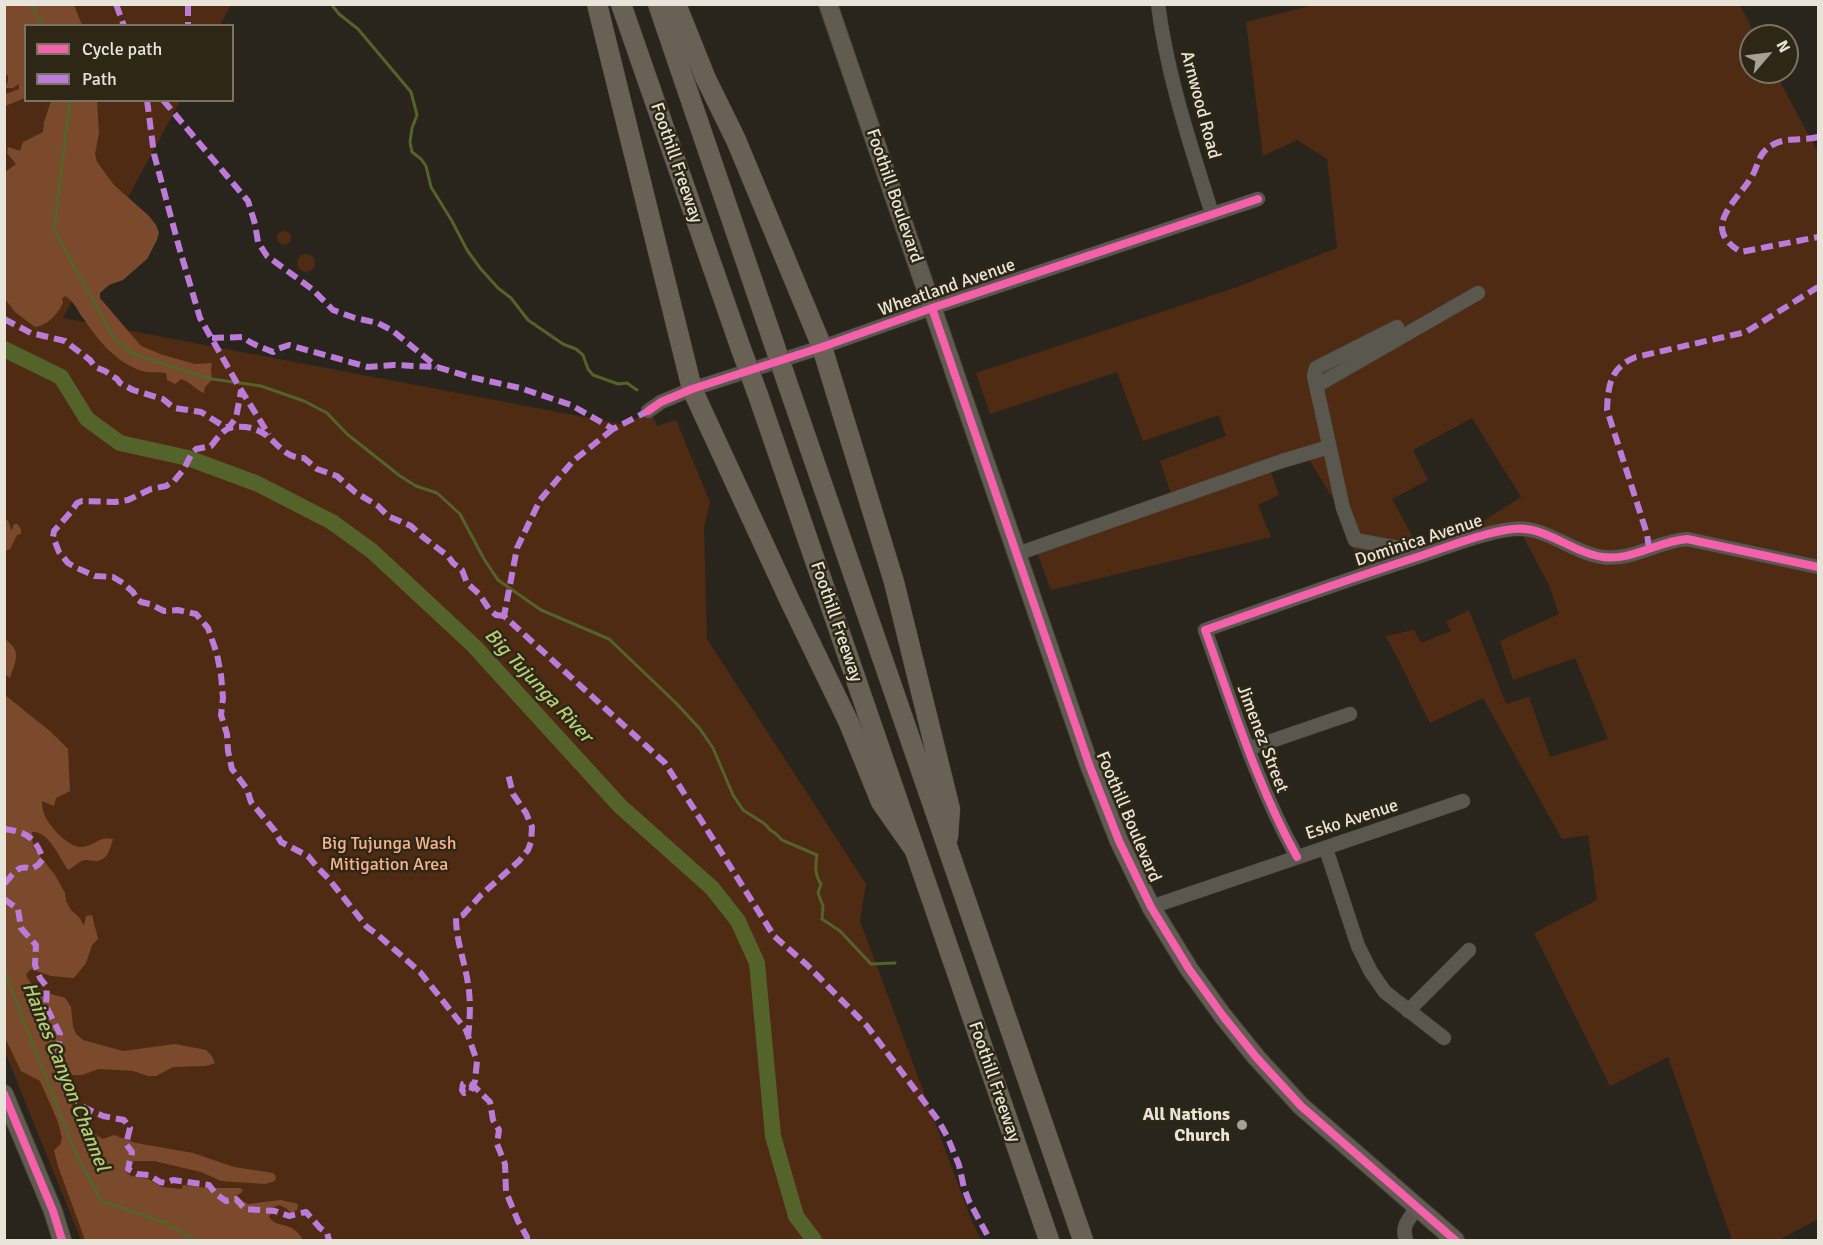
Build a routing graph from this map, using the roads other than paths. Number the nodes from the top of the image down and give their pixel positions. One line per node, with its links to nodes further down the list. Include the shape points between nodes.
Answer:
1 (597, 4): 14 (highway)
2 (621, 4): 25 (highway, Foothill Freeway, bridge)
3 (658, 4): 24 (highway, Foothill Freeway, bridge)
4 (676, 4): 12 (highway)
5 (828, 4): 10 (main road, Foothill Boulevard)
6 (1158, 4): 8 (street, Arnwood Road, via 1183,119)
7 (1258, 199): 8 (street, Wheatland Avenue)
8 (1212, 214): 10 (street, Wheatland Avenue)
9 (1478, 293): 13 (street)
10 (932, 308): 12 (street, Wheatland Avenue); 18 (main road, Foothill Boulevard)
11 (1397, 327): 13 (street, via 1316,368)
12 (822, 347): 14 (street, Wheatland Avenue); 24 (highway, via 894,582 950,809)
13 (1316, 386): 16 (street)
14 (692, 389): 15 (street, Wheatland Avenue); 25 (highway, via 849,723 881,802)
15 (648, 411)
16 (1329, 447): 17 (street, via 1355,540); 18 (street)
17 (1430, 553): 19 (street, Dominica Avenue, via 1514,528 1605,557 1626,556 1687,539); 20 (street, Dominica Avenue)
18 (1017, 554): 28 (main road, Foothill Boulevard, via 1090,767 1123,852)
19 (1818, 567)
20 (1206, 630): 22 (street, Jimenez Street)
21 (1350, 714): 22 (street)
22 (1248, 749): 27 (street, Jimenez Street, via 1279,825)
23 (1463, 801): 26 (street, Esko Avenue)
24 (947, 846): 36 (highway, Foothill Freeway)
25 (914, 849): 35 (highway, Foothill Freeway)
26 (1326, 849): 27 (street, Esko Avenue); 30 (street, via 1364,960 1377,983)
27 (1297, 857): 28 (street, Esko Avenue)
28 (1151, 907): 33 (main road, Foothill Boulevard, via 1205,992 1256,1057 1301,1106)
29 (1469, 950): 30 (street)
30 (1408, 1011): 31 (street)
31 (1444, 1038)
32 (4, 1095): 34 (main road)
33 (1417, 1208): 37 (street, via 1403,1231); 38 (main road, Foothill Boulevard)
34 (63, 1240)
35 (1049, 1240)
36 (1083, 1240)
37 (1406, 1240)
38 (1455, 1240)

